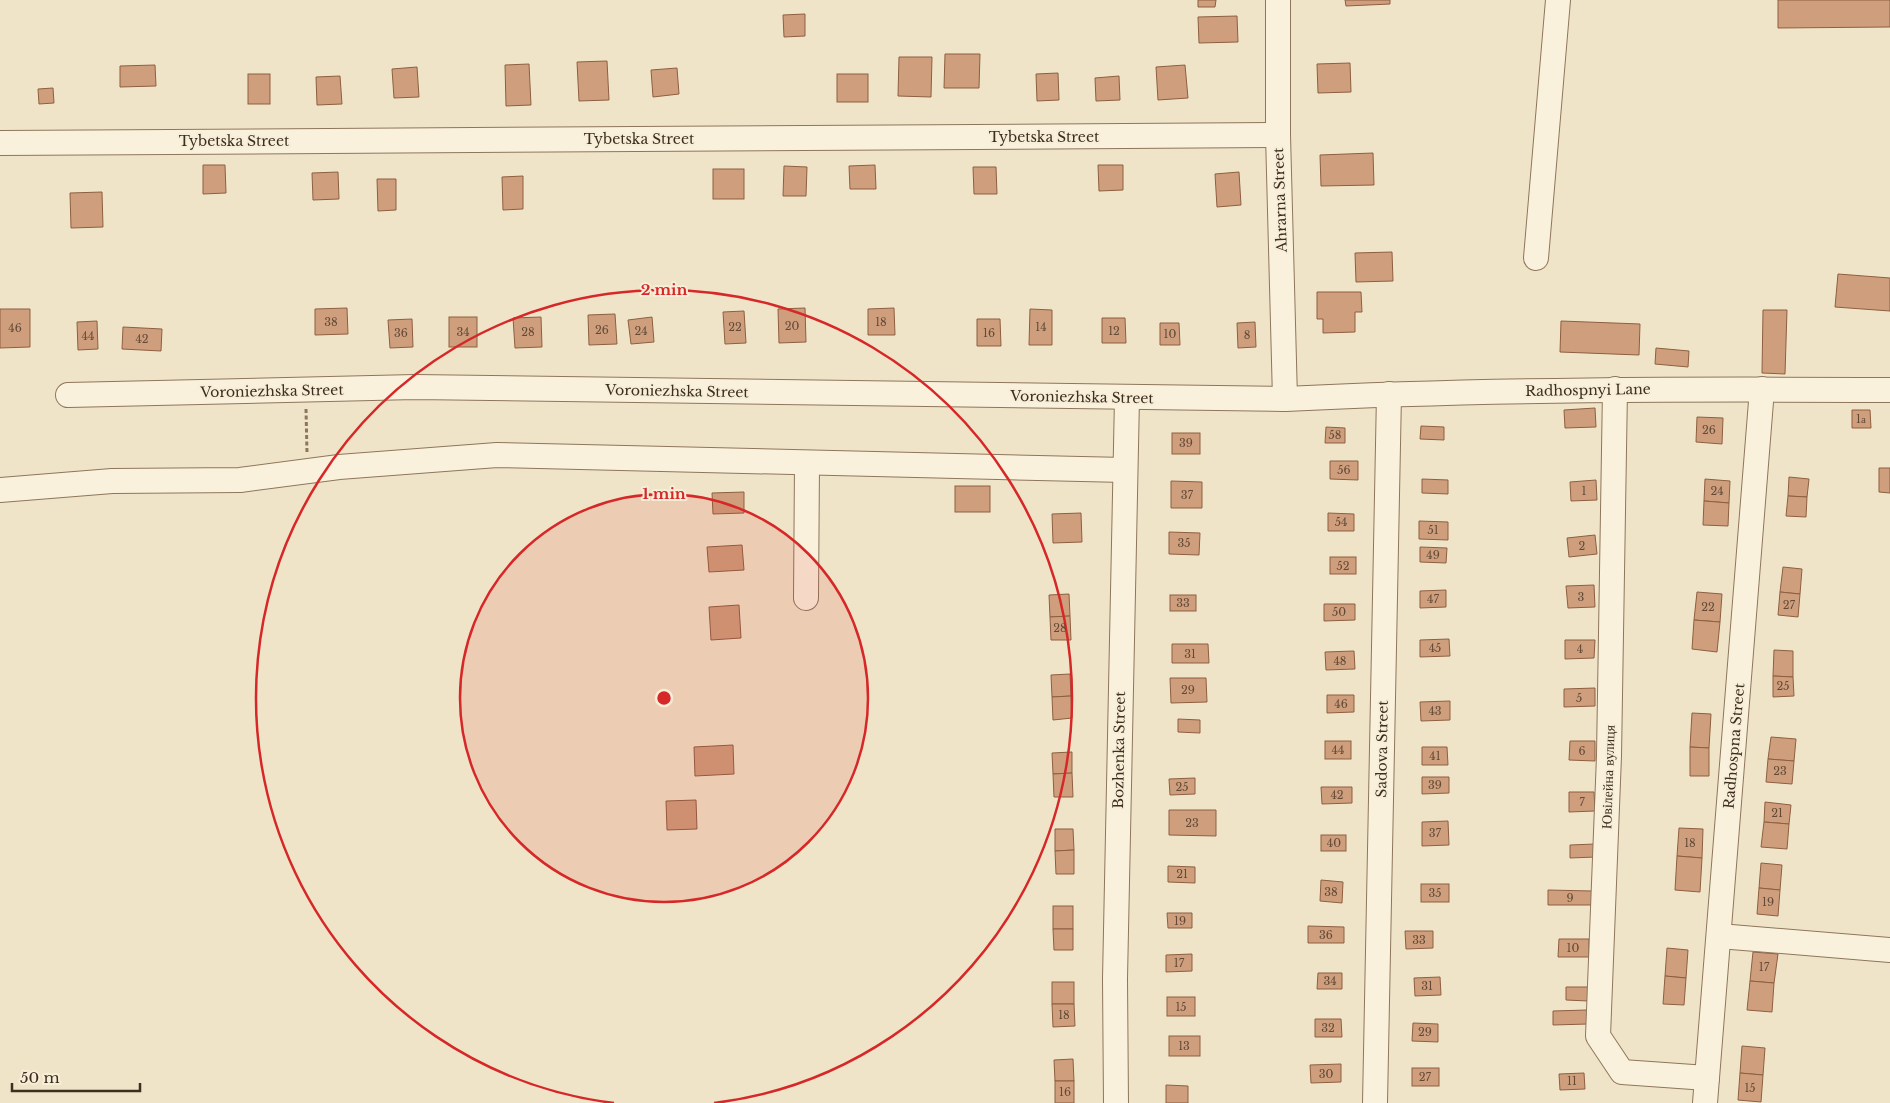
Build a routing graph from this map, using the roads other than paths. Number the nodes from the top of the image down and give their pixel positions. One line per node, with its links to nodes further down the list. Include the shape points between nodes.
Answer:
1 (1278, 0): 3 (street, Ahrarna Street)
2 (1558, 0): 5 (street)
3 (1278, 135): 4 (street, Tybetska Street); 12 (street, Ahrarna Street)
4 (0, 143)
5 (1536, 258)
6 (1615, 389): 7 (street, Radhospnyi Lane); 9 (street, Radhospnyi Lane); 19 (street, Ювілейна вулиця, via 1609,756 1598,1036 1622,1072)
7 (1762, 389): 8 (street, Radhospnyi Lane); 17 (street, Radhospna Street)
8 (1890, 390)
9 (1389, 394): 12 (street, Radhospnyi Lane); 21 (street, Sadova Street)
10 (68, 395): 11 (street, Voroniezhska Street, via 415,387)
11 (1127, 398): 12 (street, Voroniezhska Street); 14 (street, Bozhenka Street)
12 (1285, 399)
13 (807, 464): 14 (street); 15 (street, via 497,455 240,480 112,481); 16 (street)
14 (1125, 470): 20 (street, Bozhenka Street, via 1115,979)
15 (0, 490)
16 (806, 598)
17 (1719, 936): 18 (street); 19 (street, Radhospna Street)
18 (1890, 950)
19 (1707, 1078): 22 (street, Radhospna Street)
20 (1116, 1103)
21 (1375, 1103)
22 (1705, 1103)

